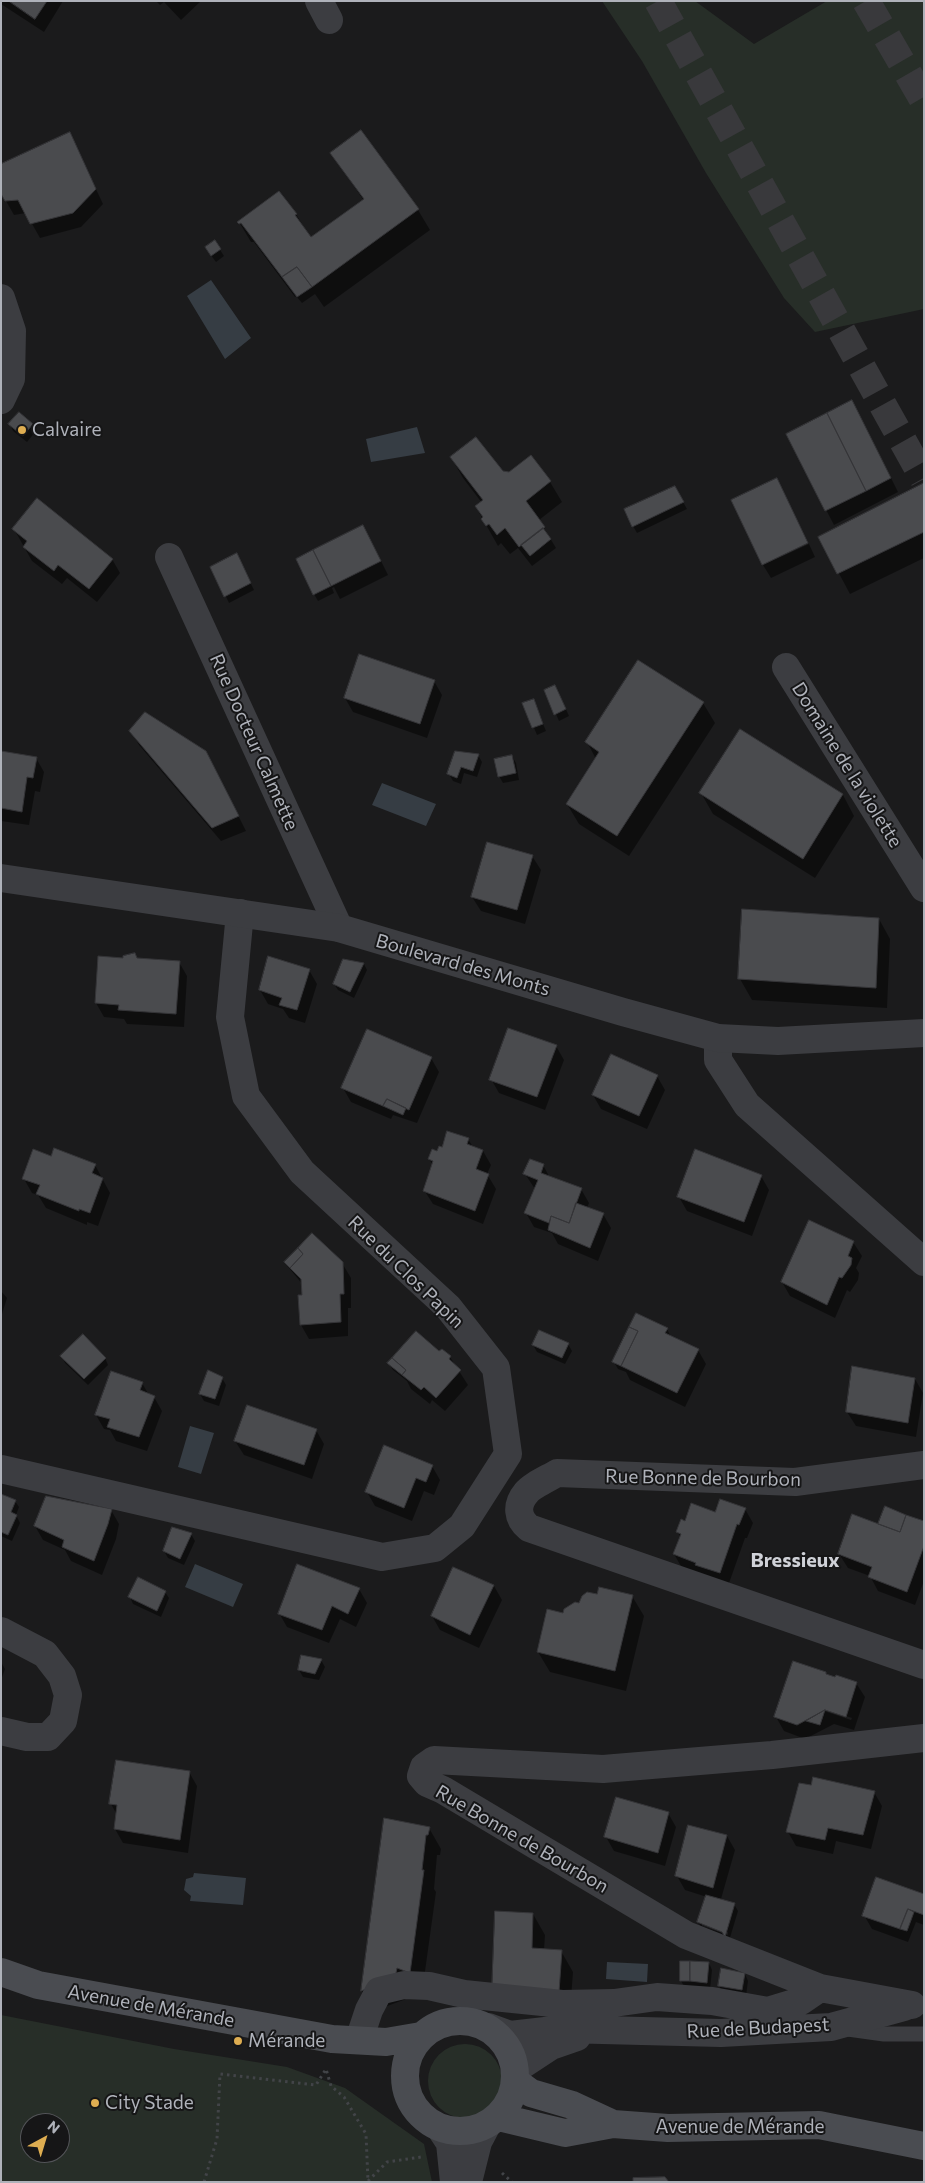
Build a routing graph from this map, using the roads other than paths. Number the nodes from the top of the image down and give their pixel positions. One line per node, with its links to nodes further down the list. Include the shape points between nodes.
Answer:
1 (1, 298): 2 (street, via 12,331 11,379)
2 (1, 400)
3 (169, 557): 8 (street, Rue Docteur Calmette)
4 (786, 667): 6 (street, Domaine de la violette)
5 (1, 878): 7 (street, Boulevard des Monts)
6 (924, 888)
7 (240, 913): 8 (street, Boulevard des Monts); 15 (street, Rue du Clos Papin, via 230,1017 246,1096 302,1172 448,1307 496,1368 508,1454)
8 (339, 928): 10 (street, Boulevard des Monts)
9 (924, 1033): 10 (street, Boulevard des Monts, via 778,1041)
10 (718, 1038): 11 (street, via 718,1060 746,1105)
11 (924, 1262)
12 (924, 1465): 14 (street, Rue Bonne de Bourbon, via 795,1482 557,1473)
13 (1, 1469): 15 (street, Rue du Clos Papin, via 382,1557 435,1548 462,1526)
14 (526, 1493): 15 (street); 17 (street, via 518,1509 521,1522 529,1528)
15 (482, 1494)
16 (1, 1631): 18 (street, via 45,1654 62,1676 68,1695 63,1721 48,1737 26,1737)
17 (924, 1665)
18 (1, 1731)
19 (924, 1738): 21 (street, Rue Bonne de Bourbon, via 603,1769 434,1760 424,1767 421,1776 426,1784 443,1790 686,1935)
20 (1, 1972): 28 (main road, Avenue de Mérande, via 47,1987)
21 (820, 1988): 22 (street, Rue Bonne de Bourbon); 29 (street, via 801,2001 768,2011 657,1996 562,2004 404,1985 379,1991 368,2010)
22 (918, 2004): 24 (street, Rue de Budapest)
23 (488, 2027): 25 (street, Rue de Budapest, via 510,2036 563,2028); 27 (main road, via 471,2021 453,2020); 30 (main road, via 511,2052)
24 (831, 2027): 25 (street, Rue de Budapest, via 721,2033); 26 (lane, via 884,2034)
25 (590, 2031): 30 (street, Rue de Budapest, via 551,2046)
26 (924, 2034)
27 (421, 2036): 29 (main road, Avenue de Mérande, via 386,2042); 31 (main road, via 409,2053)
28 (332, 2039): 29 (main road, Avenue de Mérande); 31 (main road, Avenue de Mérande, via 383,2061)
29 (359, 2040)
30 (516, 2075): 32 (main road, via 507,2107); 33 (main road, Avenue de Mérande, via 530,2093 572,2105)
31 (404, 2078): 34 (main road, via 414,2106)
32 (492, 2121): 33 (main road, Avenue de Mérande, via 565,2133); 34 (main road, via 472,2130); 37 (street, via 478,2142)
33 (613, 2124): 35 (main road, Avenue de Mérande, via 668,2128 819,2125)
34 (440, 2128): 36 (street, via 450,2143)
35 (924, 2146)
36 (454, 2182)
37 (468, 2182)

